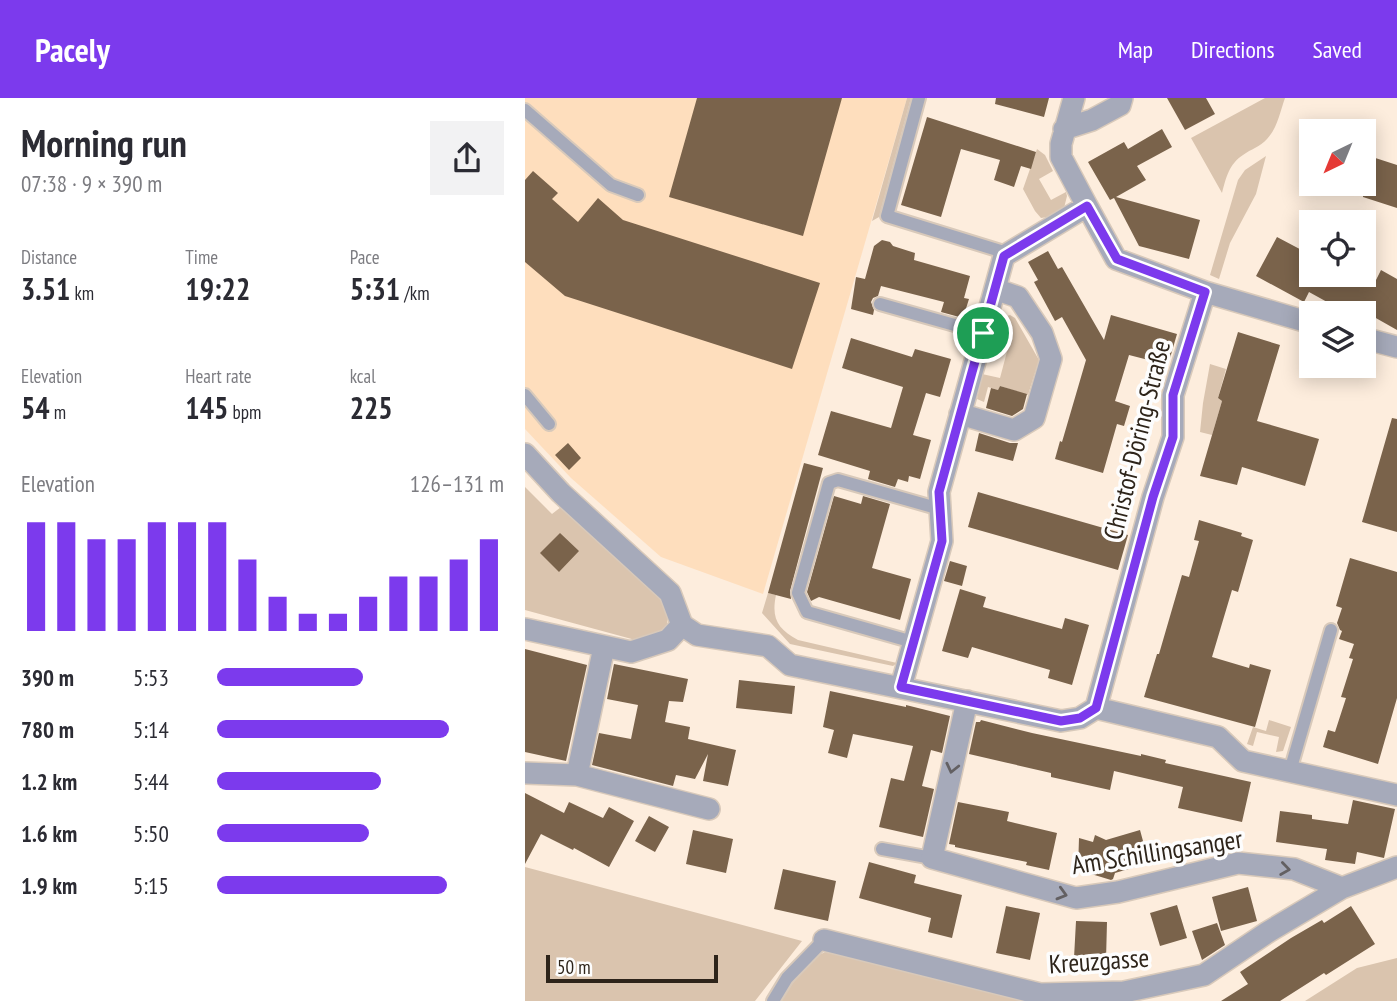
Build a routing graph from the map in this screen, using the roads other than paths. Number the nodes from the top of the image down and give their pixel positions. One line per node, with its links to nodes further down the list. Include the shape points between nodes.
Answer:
1 (919, 98): 8 (lane, via 887,216)
2 (1074, 98): 5 (street)
3 (1122, 98): 5 (street, via 1120,105)
4 (525, 110): 6 (lane, via 611,185)
5 (1065, 129): 7 (street, via 1061,157)
6 (638, 195)
7 (1087, 206): 8 (street); 10 (street, via 1117,259)
8 (1007, 253): 9 (street)
9 (995, 289): 13 (street); 17 (street, via 1018,297 1042,333 1051,359 1034,418 1014,430)
10 (1205, 292): 12 (street); 28 (street, Christof-Döring-Straße, via 1173,395 1173,437)
11 (880, 303): 13 (lane)
12 (1299, 319)
13 (983, 333): 17 (street)
14 (1376, 341): 15 (street)
15 (1397, 347)
16 (525, 395): 18 (lane)
17 (960, 414): 20 (street, via 939,492)
18 (549, 424)
19 (525, 454): 21 (street, via 670,593)
20 (940, 509): 24 (street, via 942,541); 24 (lane, via 838,480 829,483 798,593 807,611)
21 (682, 625): 25 (street, via 668,640 631,652); 26 (street, via 697,635 768,646 790,665)
22 (525, 629): 25 (street)
23 (1331, 629): 29 (lane)
24 (913, 642): 26 (street)
25 (604, 647): 31 (street)
26 (901, 687): 27 (street)
27 (967, 701): 28 (street, via 1061,721 1080,718); 35 (street, one-way to 35)
28 (1096, 708): 29 (street, via 1218,737 1243,761)
29 (1290, 771): 32 (street)
30 (525, 773): 31 (street)
31 (577, 775): 33 (street)
32 (1397, 795)
33 (709, 809)
34 (882, 849): 35 (lane)
35 (932, 858): 37 (street, Am Schillingsanger, one-way to 37, via 1076,898 1238,863 1294,869)
36 (1397, 867): 37 (street, Kreuzgasse)
37 (1342, 888): 38 (street, Kreuzgasse, via 1204,975 1124,992 1040,993)
38 (824, 940): 39 (lane, via 787,978)
39 (773, 1001)

